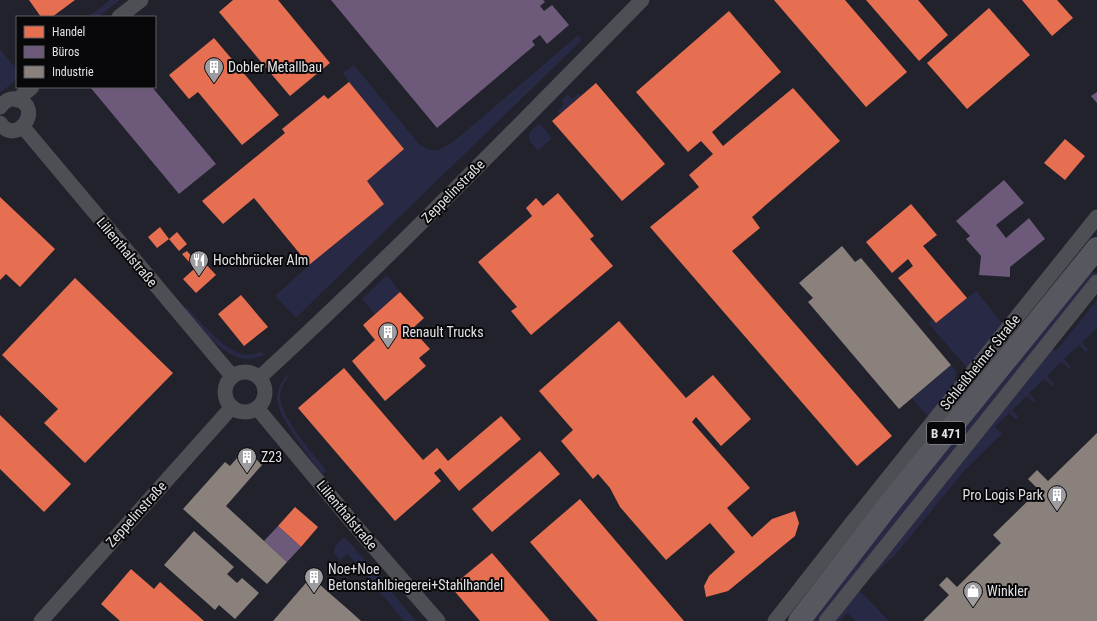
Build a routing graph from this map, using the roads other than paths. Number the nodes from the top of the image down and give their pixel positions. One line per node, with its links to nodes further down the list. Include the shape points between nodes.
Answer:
1 (141, 0): 3 (street)
2 (642, 0): 13 (street, Zeppelinstraße, via 383,261)
3 (120, 16)
4 (31, 88): 5 (street)
5 (17, 100): 6 (street, via 9,100); 8 (street, via 25,105 29,114)
6 (0, 107)
7 (0, 123): 8 (street, via 5,128 15,131)
8 (23, 127): 12 (street, Lilienthalstraße)
9 (1097, 217): 18 (street, Schleißheimer Straße)
10 (1097, 248): 19 (main road, Schleißheimer Straße / B 471, via 891,502)
11 (1097, 282): 20 (street)
12 (232, 376): 13 (street, via 243,372 255,374); 14 (street, via 225,392)
13 (259, 378): 15 (street, via 265,390 262,403)
14 (232, 407): 15 (street, via 247,412); 16 (street, Zeppelinstraße)
15 (257, 408): 17 (street, Lilienthalstraße)
16 (41, 621)
17 (438, 621)
18 (775, 621)
19 (799, 621)
20 (826, 621)

